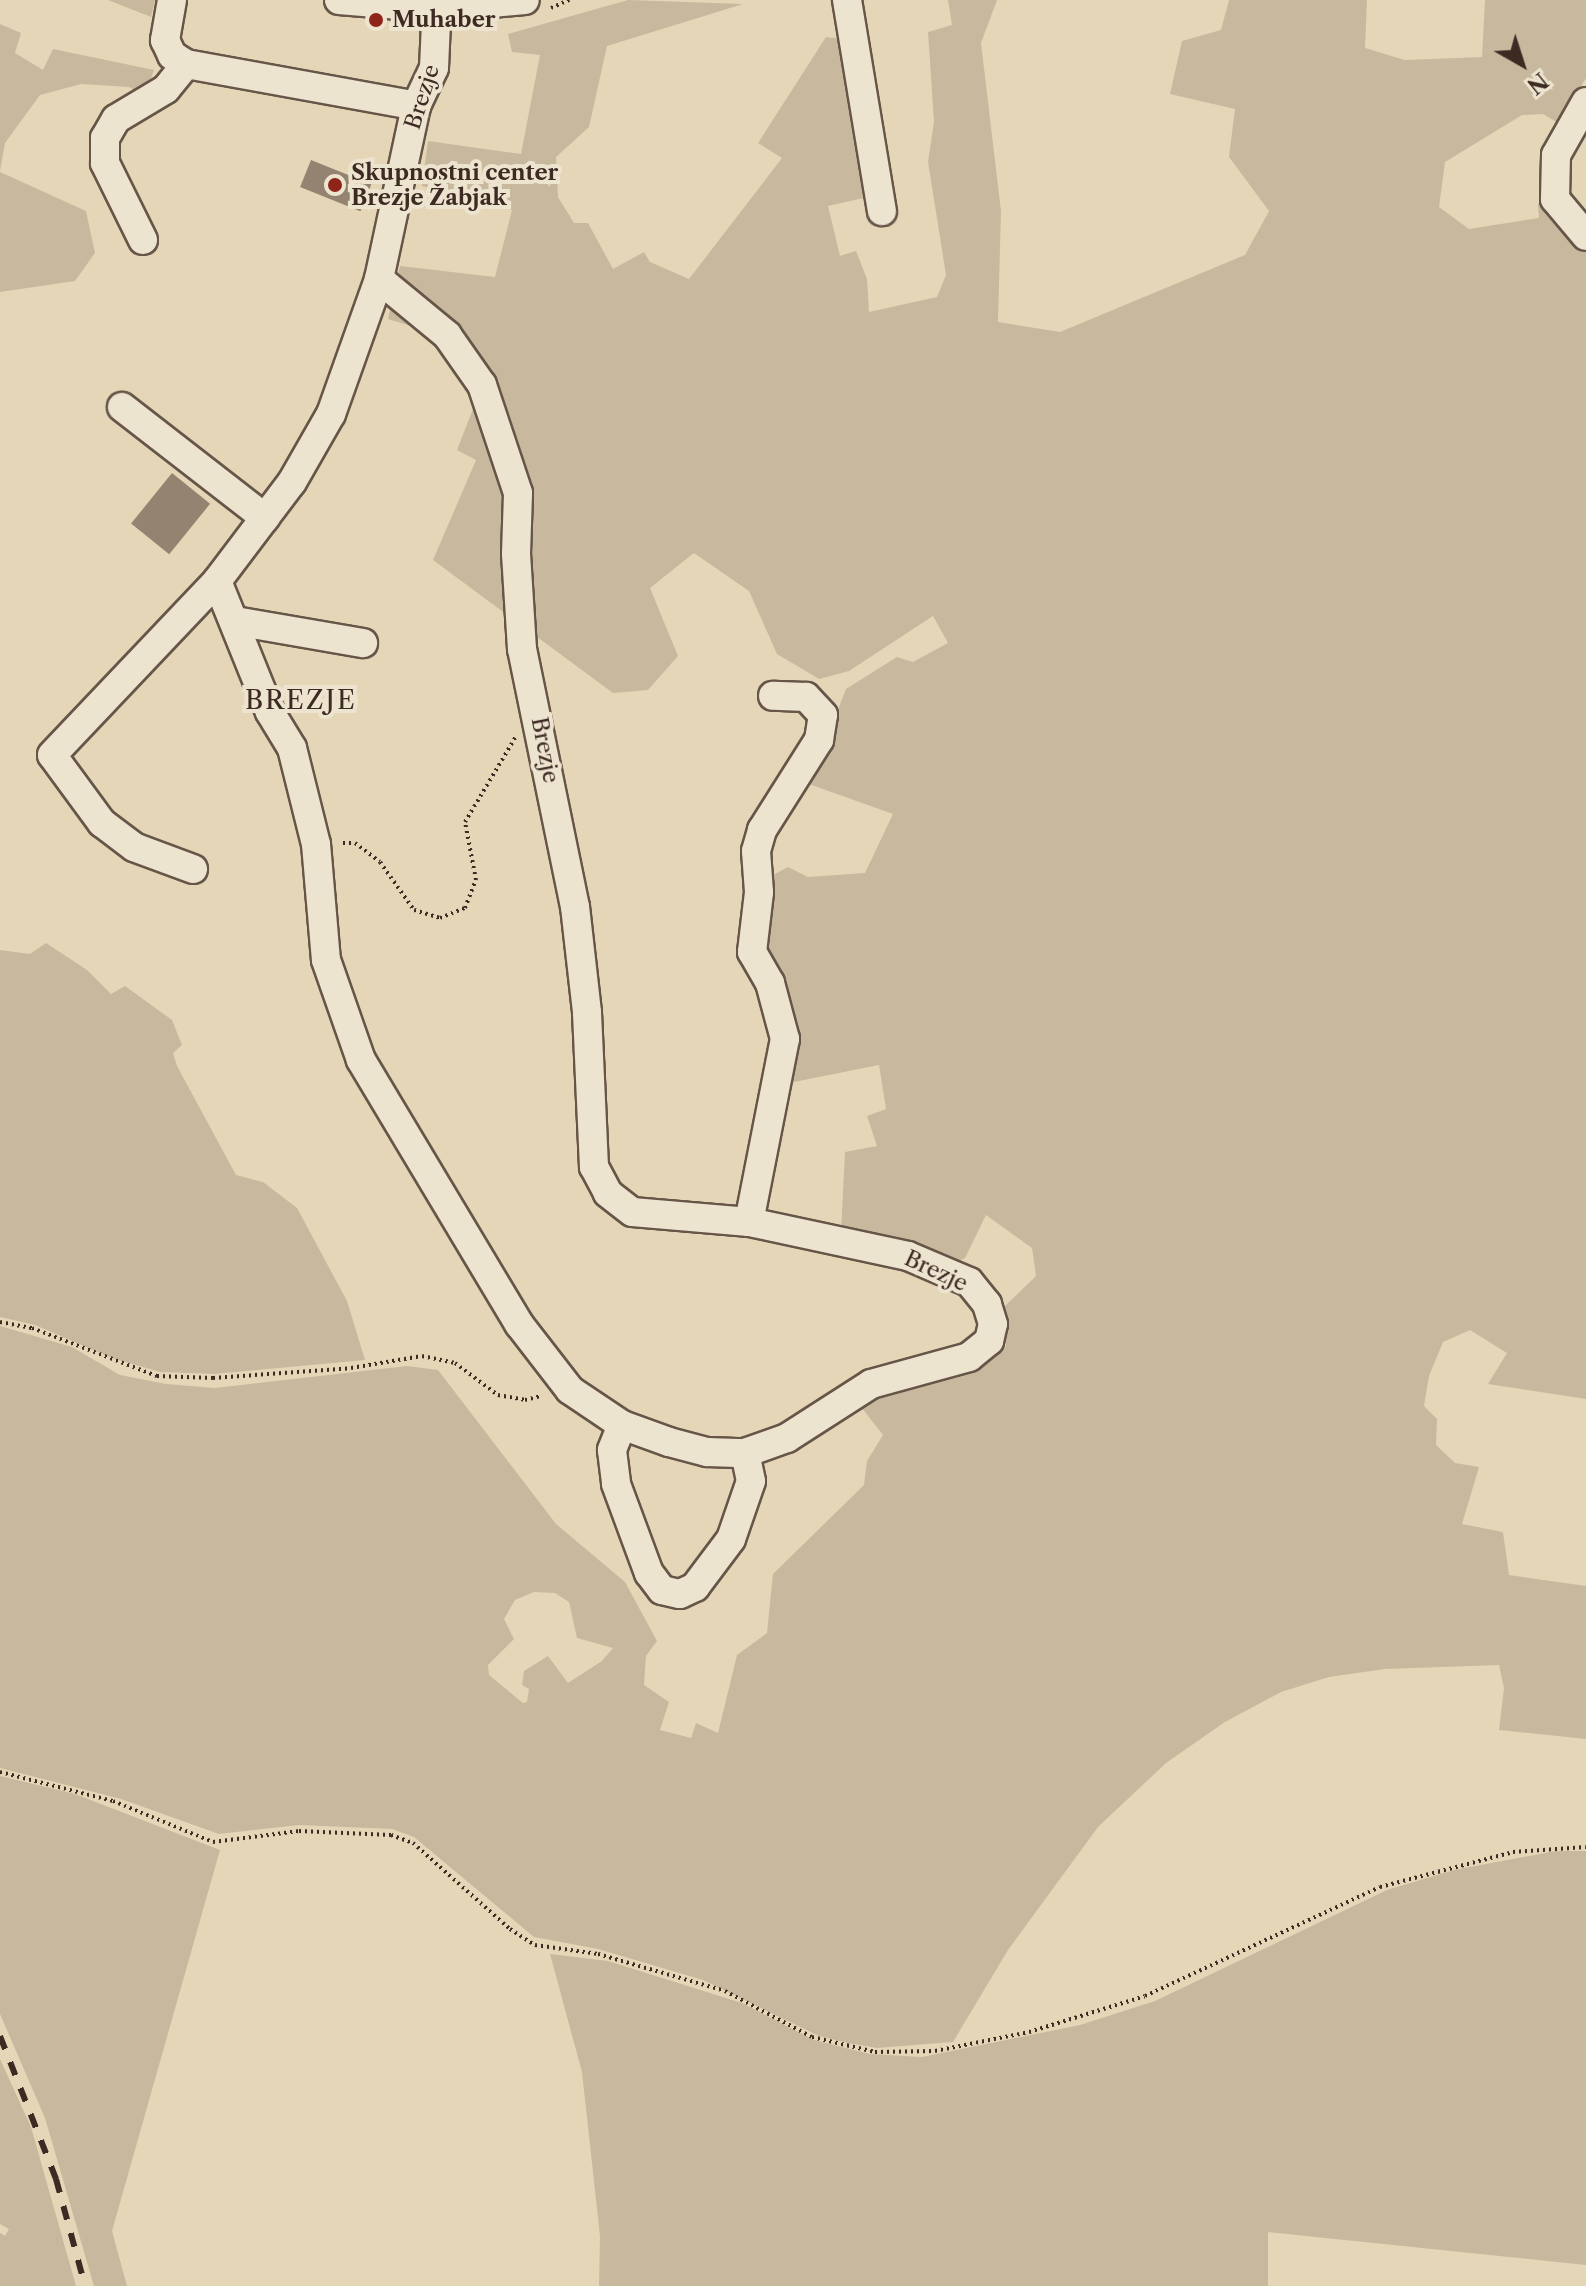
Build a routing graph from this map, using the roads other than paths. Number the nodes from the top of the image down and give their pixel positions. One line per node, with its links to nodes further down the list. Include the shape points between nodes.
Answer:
1 (172, 0): 6 (street, via 165,40 172,55)
2 (339, 0): 5 (street)
3 (525, 0): 5 (street)
4 (847, 0): 9 (street)
5 (437, 4): 8 (street, Brezje, via 434,68)
6 (186, 64): 8 (street); 11 (street, via 166,89 116,119 105,138 105,163)
7 (1586, 102): 10 (street, via 1556,155 1555,199)
8 (416, 106): 12 (street, Brezje)
9 (882, 211)
10 (1586, 236)
11 (143, 240)
12 (379, 279): 14 (street, Brezje, via 331,414); 20 (street, Brezje, via 447,335 482,385 518,493 522,649 575,907 587,1012 594,1167 608,1193 632,1212)
13 (122, 407): 14 (street)
14 (265, 518): 15 (street, Brezje)
15 (217, 581): 16 (street, Brezje); 19 (street, Brezje, via 52,755 102,823 134,847)
16 (235, 621): 17 (street); 21 (street, Brezje, via 270,712 292,748 316,844 326,960 361,1060 519,1324 570,1390)
17 (363, 643)
18 (773, 696): 20 (street, via 806,697 823,715 819,740 762,830 756,851 759,892 752,952 770,983 785,1039 783,1066 756,1163)
19 (193, 869)
20 (749, 1222): 22 (street, Brezje, via 908,1256 969,1282 987,1304 993,1324 989,1341 969,1357 871,1384 787,1438)
21 (622, 1425): 22 (street, Brezje, via 707,1452); 22 (street, via 612,1450 616,1484 649,1573 662,1590 680,1594 695,1587 731,1539 751,1481)
22 (745, 1453)

